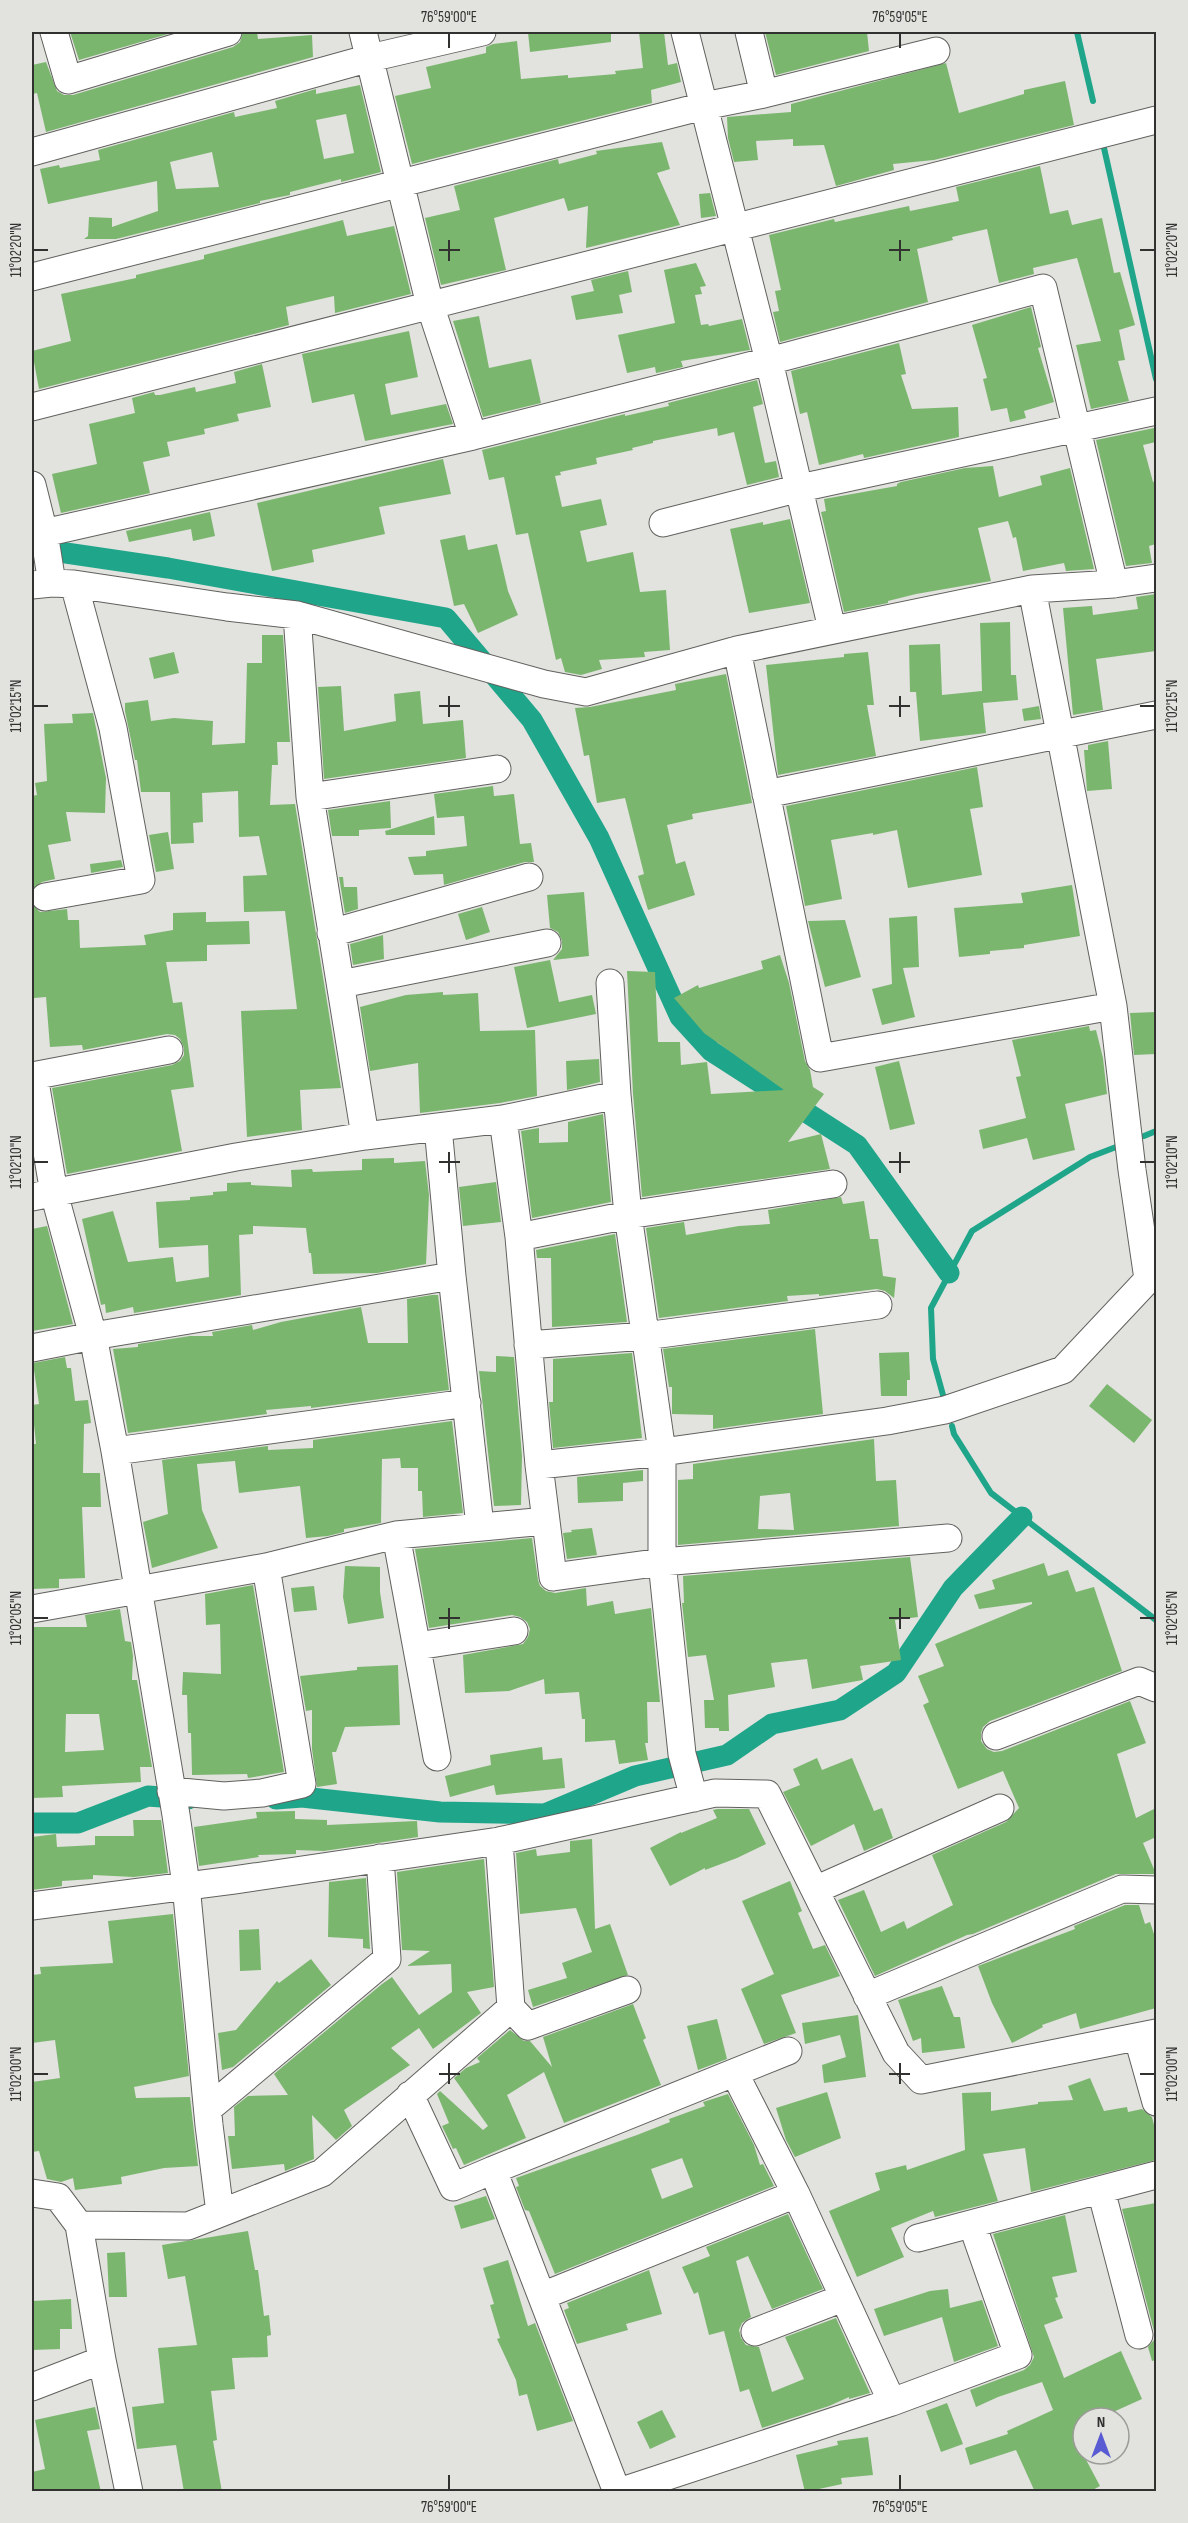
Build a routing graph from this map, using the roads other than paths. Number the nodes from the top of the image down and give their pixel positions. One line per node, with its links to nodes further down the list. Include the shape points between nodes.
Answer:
1 (54, 32): 7 (street, via 68,80)
2 (228, 32): 7 (street)
3 (363, 32): 9 (street)
4 (482, 32): 9 (street)
5 (685, 32): 11 (street)
6 (749, 32): 10 (street)
7 (172, 40)
8 (936, 51): 10 (street)
9 (370, 58): 13 (street); 14 (street)
10 (764, 94): 11 (street)
11 (704, 106): 14 (street); 15 (street)
12 (1156, 120): 15 (street)
13 (32, 152)
14 (399, 183): 16 (street); 17 (street)
15 (734, 227): 17 (street); 18 (street)
16 (32, 277)
17 (430, 305): 19 (street); 22 (street)
18 (769, 361): 21 (street, via 1043,288); 22 (street); 24 (street)
19 (32, 407)
20 (1156, 411): 21 (street)
21 (1077, 428): 24 (street); 29 (street)
22 (473, 436): 26 (street)
23 (32, 485): 26 (street)
24 (800, 488): 25 (street); 32 (street)
25 (663, 523)
26 (44, 534): 28 (street)
27 (1156, 578): 29 (street)
28 (52, 583): 31 (street); 40 (street, via 113,728 141,880)
29 (1114, 584): 30 (street)
30 (1032, 589): 32 (street); 35 (street)
31 (297, 615): 33 (street, via 544,684 586,692); 38 (street)
32 (832, 629): 33 (street)
33 (737, 650): 37 (street)
34 (1156, 715): 35 (street)
35 (1060, 734): 37 (street); 45 (street)
36 (497, 769): 38 (street)
37 (766, 794): 45 (street, via 820,1058)
38 (310, 797): 41 (street)
39 (529, 877): 41 (street)
40 (45, 897)
41 (331, 933): 44 (street)
42 (547, 942): 44 (street)
43 (609, 983): 48 (street)
44 (341, 984): 51 (street)
45 (1113, 1006): 56 (street, via 1132,1170)
46 (170, 1050): 47 (street)
47 (33, 1076): 53 (street)
48 (617, 1095): 49 (street); 54 (street)
49 (503, 1119): 50 (street); 55 (street)
50 (438, 1127): 51 (street); 57 (street)
51 (365, 1136): 53 (street)
52 (833, 1184): 54 (street)
53 (43, 1195): 59 (street)
54 (628, 1215): 55 (street); 60 (street)
55 (519, 1237): 61 (street)
56 (1153, 1275): 65 (street, via 1063,1370 945,1410)
57 (452, 1276): 59 (street); 63 (street)
58 (878, 1305): 60 (street)
59 (93, 1336): 62 (street); 64 (street)
60 (645, 1336): 61 (street); 65 (street)
61 (528, 1345): 66 (street)
62 (32, 1348)
63 (467, 1403): 64 (street); 68 (street)
64 (115, 1451): 73 (street)
65 (662, 1452): 66 (street); 71 (street)
66 (539, 1465): 67 (street)
67 (546, 1521): 68 (street); 71 (street, via 553,1577)
68 (480, 1526): 69 (street)
69 (396, 1535): 72 (street); 76 (street)
70 (948, 1538): 71 (street)
71 (662, 1562): 80 (street, via 681,1754)
72 (266, 1567): 73 (street); 81 (street, via 302,1784 262,1793)
73 (139, 1591): 74 (street); 81 (street)
74 (32, 1609)
75 (513, 1630): 76 (street)
76 (417, 1646): 79 (street)
77 (1156, 1688): 78 (street, via 1139,1681)
78 (996, 1736)
79 (437, 1757)
80 (693, 1797): 83 (street); 86 (street, via 715,1793 767,1794)
81 (173, 1799): 85 (street)
82 (1000, 1808): 86 (street)
83 (499, 1841): 84 (street); 91 (street)
84 (380, 1858): 85 (street); 97 (street, via 387,1959)
85 (186, 1885): 88 (street); 97 (street)
86 (815, 1890): 90 (street)
87 (1156, 1890): 90 (street, via 1122,1889)
88 (32, 1906)
89 (627, 1990): 91 (street, via 528,2026)
90 (867, 1996): 92 (street, via 896,2053 921,2080)
91 (511, 2008): 95 (street)
92 (1147, 2036): 96 (street)
93 (788, 2051): 94 (street)
94 (735, 2074): 98 (street); 102 (street)
95 (410, 2095): 98 (street, via 453,2187); 103 (street, via 322,2173)
96 (1156, 2102)
97 (208, 2109): 103 (street)
98 (493, 2170): 107 (street)
99 (1156, 2175): 100 (street)
100 (1101, 2190): 104 (street); 110 (street)
101 (32, 2193): 105 (street, via 58,2197)
102 (796, 2194): 107 (street); 108 (street)
103 (220, 2213): 105 (street, via 188,2226)
104 (972, 2224): 106 (street); 113 (street, via 1018,2355)
105 (79, 2225): 111 (street)
106 (918, 2238)
107 (542, 2296): 115 (street)
108 (843, 2298): 109 (street); 113 (street)
109 (755, 2332)
110 (1139, 2335)
111 (102, 2360): 112 (street); 114 (street)
112 (32, 2387)
113 (892, 2402): 115 (street)
114 (129, 2492)
115 (618, 2492)

